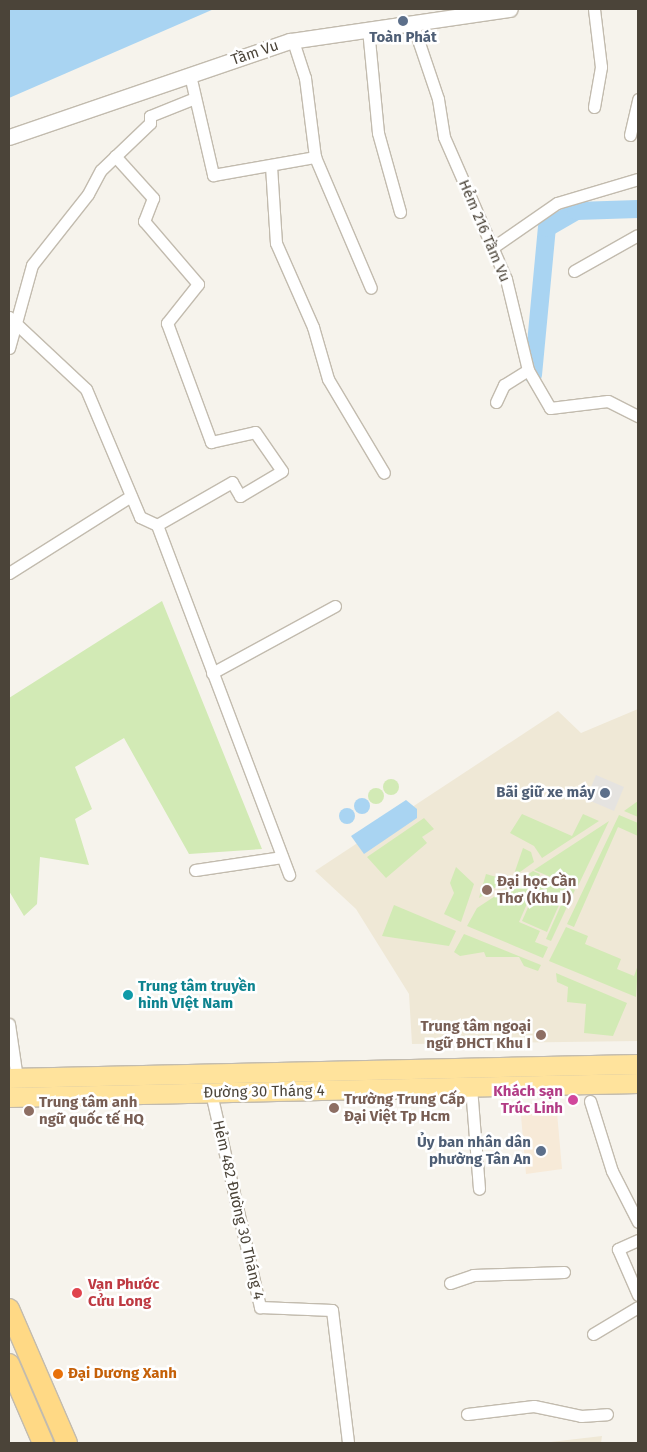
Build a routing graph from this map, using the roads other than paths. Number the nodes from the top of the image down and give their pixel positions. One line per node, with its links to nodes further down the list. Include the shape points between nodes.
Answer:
1 (510, 9): 3 (street, Tầm Vu)
2 (594, 9): 9 (street, via 601,67)
3 (412, 22): 4 (street, Tầm Vu); 18 (street, Hẻm 216 Tầm Vu, via 438,99 444,137)
4 (368, 29): 5 (street, Tầm Vu); 16 (street, via 378,133)
5 (293, 40): 6 (street, Tầm Vu); 13 (street, via 305,78)
6 (190, 75): 7 (street); 11 (street, Tầm Vu)
7 (195, 98): 12 (street, via 150,116 150,123); 14 (street, via 209,172 213,176)
8 (638, 99): 10 (street)
9 (594, 107)
10 (630, 135)
11 (9, 137)
12 (115, 156): 21 (street, via 32,265); 28 (street, via 153,198 144,221 198,284 167,323 211,442 255,432 282,471 240,496 232,482)
13 (315, 157): 14 (street); 20 (street)
14 (271, 166): 26 (street, via 276,243 314,327 328,379)
15 (638, 179): 18 (street, via 557,203)
16 (400, 212)
17 (638, 235): 19 (street)
18 (492, 248): 23 (street, Hẻm 216 Tầm Vu, via 506,279)
19 (574, 270)
20 (371, 288)
21 (12, 320): 22 (street); 27 (street, via 86,389)
22 (9, 348)
23 (528, 370): 24 (street, via 504,385); 25 (street, Hẻm 216 Tầm Vu, via 550,408 608,401)
24 (496, 402)
25 (638, 416)
26 (384, 473)
27 (131, 496): 28 (street, via 140,517); 29 (street)
28 (157, 524): 31 (street)
29 (9, 573)
30 (335, 606): 31 (street)
31 (212, 673): 32 (street)
32 (282, 857): 33 (street); 34 (street)
33 (195, 870)
34 (289, 875)
35 (9, 1024): 39 (street)
36 (638, 1064): 38 (main road, Đường 30 Tháng 4)
37 (207, 1074): 38 (main road, Đường 30 Tháng 4); 39 (main road, Đường 30 Tháng 4); 41 (main road)
38 (626, 1077): 40 (main road, Đường 30 Tháng 4)
39 (13, 1078)
40 (471, 1087): 41 (main road, Đường 30 Tháng 4); 44 (street)
41 (210, 1093): 42 (main road, Đường 30 Tháng 4); 58 (street, Hẻm 482 Đường 30 Tháng 4, via 260,1307 332,1310)
42 (9, 1098)
43 (590, 1101): 45 (street, via 612,1171)
44 (479, 1189)
45 (638, 1222)
46 (638, 1240): 49 (street, via 618,1250)
47 (564, 1272): 48 (street, via 473,1275)
48 (450, 1283)
49 (638, 1295)
50 (638, 1307): 52 (street)
51 (9, 1309): 57 (highway)
52 (593, 1334)
53 (9, 1364): 56 (highway)
54 (467, 1414): 55 (street, via 534,1406 581,1416)
55 (607, 1414)
56 (43, 1443)
57 (68, 1443)
58 (348, 1443)

